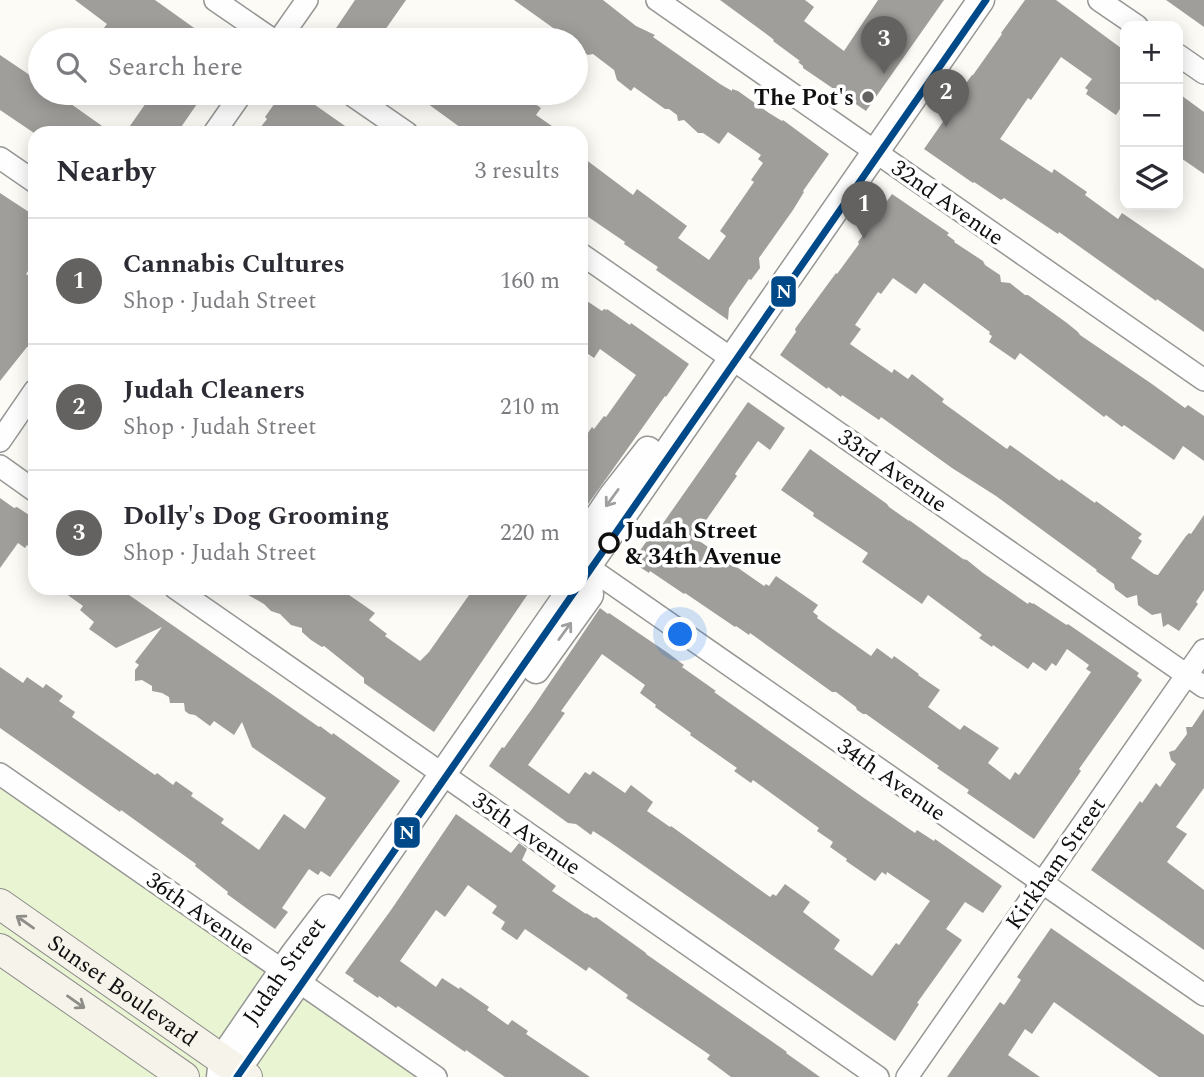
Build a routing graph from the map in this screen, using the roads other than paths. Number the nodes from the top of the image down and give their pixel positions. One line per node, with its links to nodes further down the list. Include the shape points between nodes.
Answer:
1 (215, 0): 7 (street)
2 (307, 0): 8 (street)
3 (657, 0): 15 (street, 32nd Avenue)
4 (981, 0): 15 (street)
5 (1099, 0): 6 (street)
6 (1130, 21)
7 (256, 28)
8 (287, 28)
9 (1183, 58): 10 (street)
10 (1204, 73)
11 (234, 105): 13 (street)
12 (366, 105): 14 (street)
13 (219, 126)
14 (397, 126)
15 (876, 152): 19 (street); 20 (street, 32nd Avenue)
16 (0, 158): 17 (street)
17 (28, 177)
18 (588, 259): 19 (street, 33rd Avenue)
19 (732, 358): 25 (street); 31 (street, 33rd Avenue)
20 (1204, 380)
21 (28, 400): 22 (street)
22 (0, 441)
23 (0, 466): 24 (street)
24 (28, 486)
25 (588, 561)
26 (588, 571): 35 (street, 34th Avenue)
27 (588, 587): 32 (street, Judah Street, one-way to 27, via 510,704 590,595)
28 (185, 595): 34 (street, 35th Avenue)
29 (567, 595): 32 (street, Judah Street)
30 (1204, 650): 31 (street, Kirkham Street)
31 (1195, 681): 35 (street, Kirkham Street)
32 (485, 713): 34 (street, Judah Street)
33 (0, 774): 38 (street, 36th Avenue)
34 (443, 774): 38 (street, Judah Street, via 367,883); 43 (street, 35th Avenue)
35 (1042, 883): 39 (street, 34th Avenue); 44 (street, Kirkham Street)
36 (0, 904): 40 (main road, Sunset Boulevard, one-way to 36)
37 (0, 949): 41 (main road, Sunset Boulevard, one-way to 41)
38 (291, 976): 40 (street, Judah Street); 42 (street, 36th Avenue)
39 (1204, 995)
40 (232, 1073)
41 (184, 1077)
42 (436, 1077)
43 (878, 1077)
44 (907, 1077)

